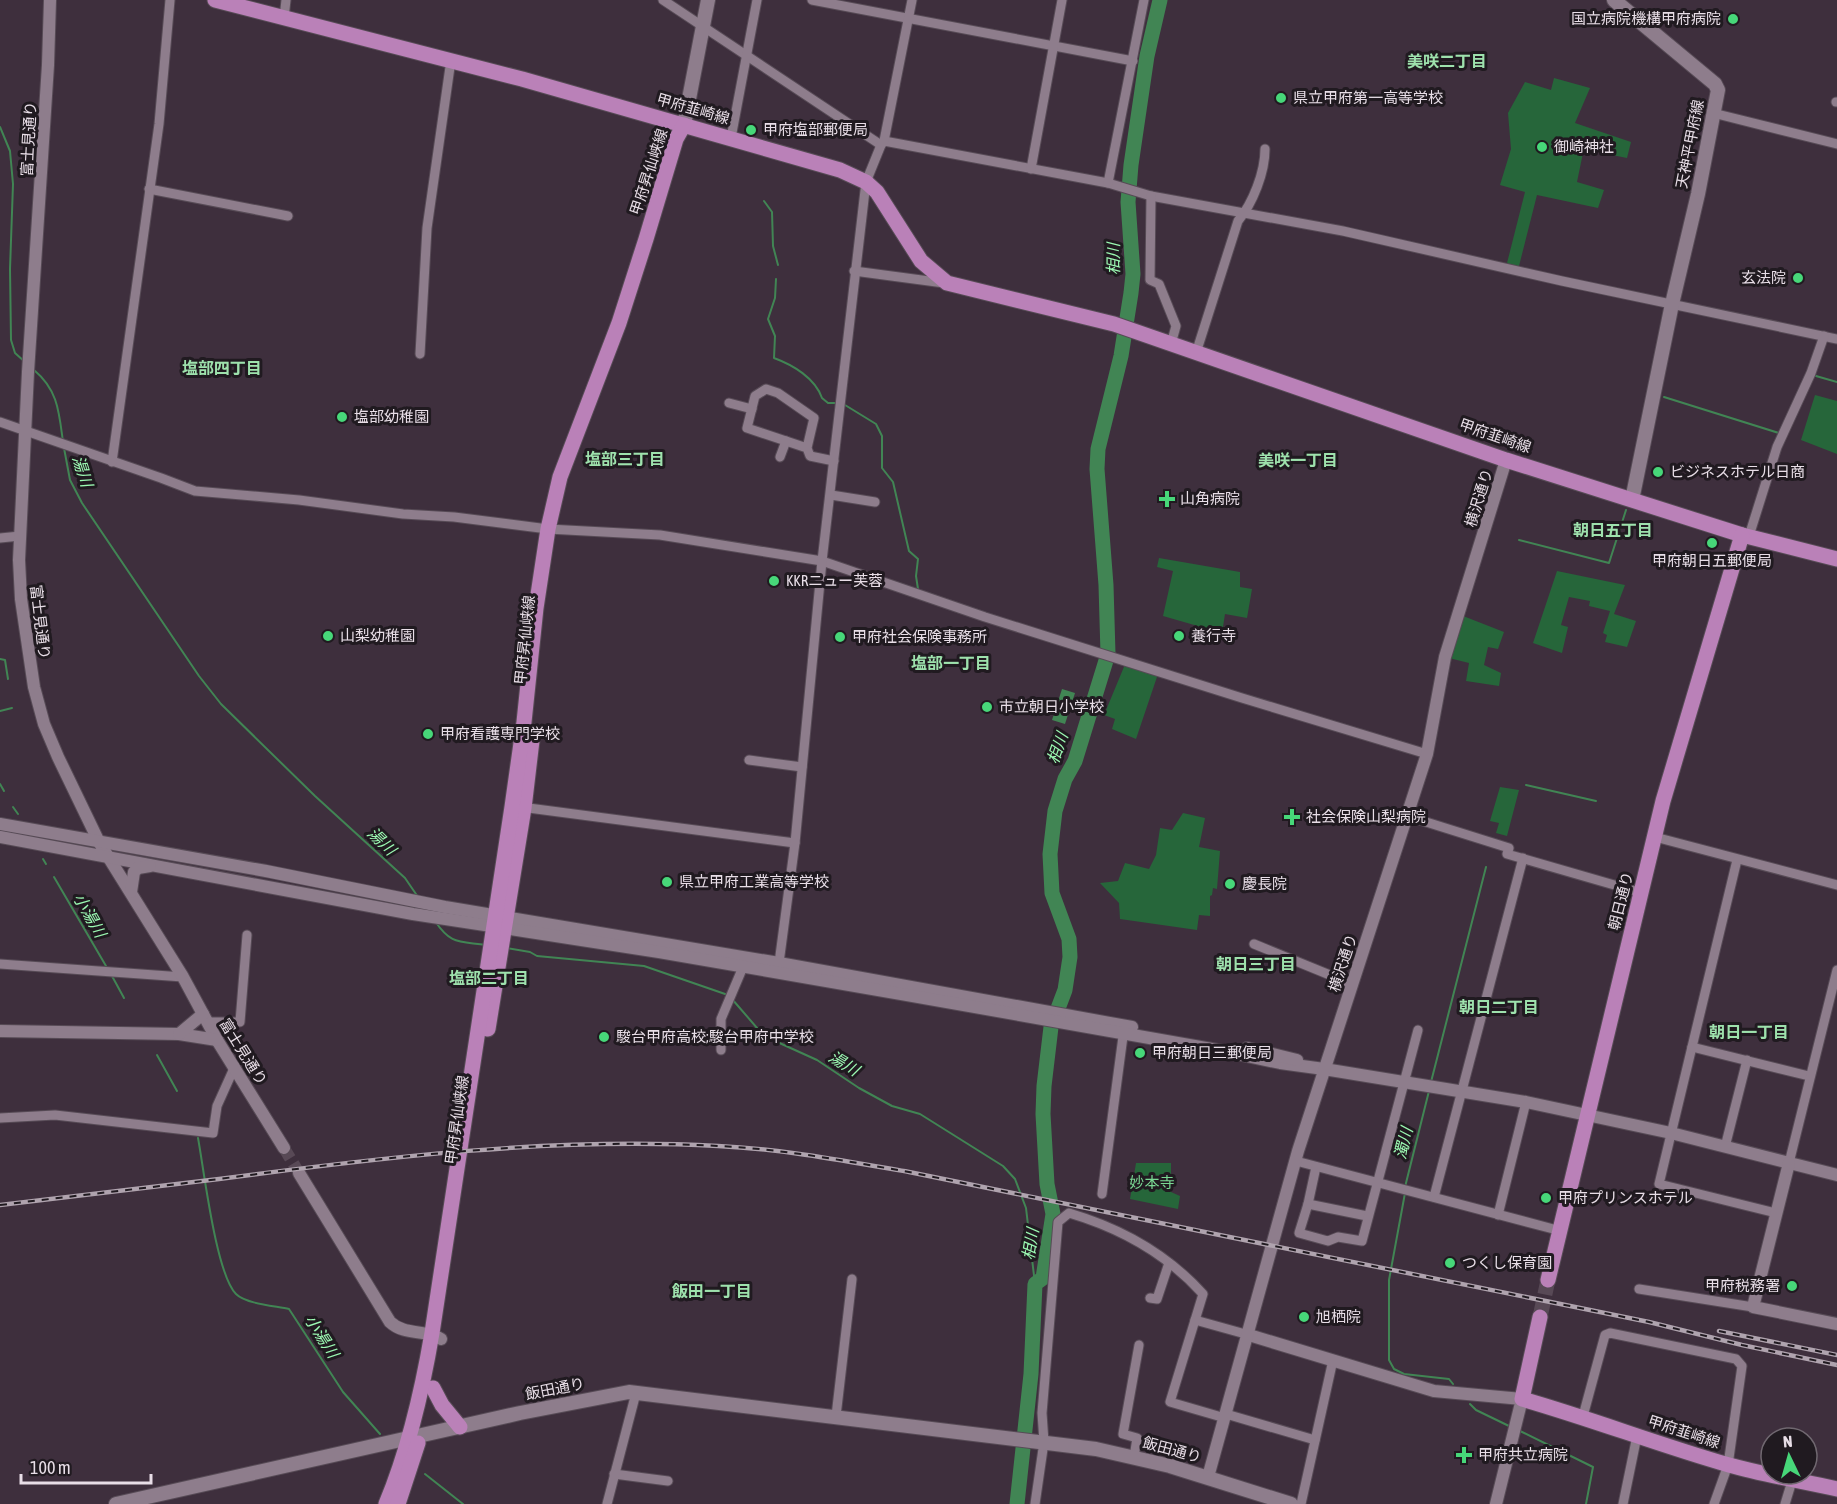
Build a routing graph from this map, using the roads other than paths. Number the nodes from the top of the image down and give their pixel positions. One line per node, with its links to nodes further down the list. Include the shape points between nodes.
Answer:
1 (50, 0): 44 (street, 富士見通り)
2 (170, 0): 29 (street)
3 (286, 0): 13 (street)
4 (663, 0): 15 (street)
5 (708, 0): 15 (main road)
6 (757, 0): 17 (street)
7 (812, 0): 14 (street)
8 (912, 0): 14 (street)
9 (1062, 0): 16 (street)
10 (1144, 0): 19 (street)
11 (1614, 0): 20 (main road, 天神平甲府線, via 1715,84 1718,90)
12 (224, 1): 13 (main road, 甲府韮崎線)
13 (284, 18): 18 (main road, 甲府韮崎線)
14 (908, 19): 16 (street); 23 (street)
15 (702, 26): 17 (street); 21 (main road)
16 (1053, 45): 19 (street); 26 (street)
17 (747, 58): 22 (street); 23 (street)
18 (451, 60): 21 (main road, 甲府韮崎線); 40 (street, via 427,228)
19 (1133, 61): 28 (street)
20 (1713, 113): 24 (street); 35 (main road, 天神平甲府線)
21 (684, 125): 22 (main road, 甲府韮崎線); 54 (main road, 甲府昇仙峡線, via 684,142 641,289)
22 (731, 138): 27 (main road, 甲府韮崎線, via 840,170)
23 (882, 143): 26 (street); 27 (street)
24 (1837, 144)
25 (1265, 149): 31 (street, via 1265,159)
26 (1031, 169): 28 (street)
27 (866, 182): 33 (street); 34 (main road, 甲府韮崎線, via 877,192 921,261)
28 (1109, 184): 30 (street)
29 (149, 189): 32 (street); 50 (street)
30 (1151, 196): 31 (street); 38 (street, via 1150,280 1159,284 1176,326)
31 (1245, 212): 35 (street); 39 (street, via 1238,221)
32 (288, 216)
33 (854, 271): 34 (street); 49 (street)
34 (947, 283): 38 (main road, 甲府韮崎線, via 1114,324)
35 (1672, 304): 36 (street); 52 (main road, 天神平甲府線)
36 (1824, 336): 37 (street); 55 (street, via 1777,447)
37 (1837, 339)
38 (1171, 344): 39 (main road, 甲府韮崎線)
39 (1196, 353): 48 (main road, 甲府韮崎線)
40 (420, 354)
41 (729, 404): 42 (street)
42 (752, 409): 45 (street, via 747,428); 46 (street, via 755,396 766,389 814,418)
43 (0, 422): 44 (street)
44 (26, 432): 50 (street); 56 (street, 富士見通り)
45 (786, 441): 46 (street); 47 (street)
46 (807, 448): 49 (street, via 810,456)
47 (780, 457)
48 (1506, 460): 52 (main road, 甲府韮崎線); 60 (street, 横沢通り, via 1445,657)
49 (834, 461): 51 (street)
50 (112, 462): 54 (street, via 195,491)
51 (831, 495): 53 (street); 59 (street)
52 (1632, 500): 55 (main road, 甲府韮崎線)
53 (875, 502)
54 (551, 529): 59 (street, via 660,535); 63 (main road, 甲府昇仙峡線)
55 (1746, 535): 58 (main road, 甲府韮崎線); 67 (main road, 朝日通り)
56 (20, 536): 57 (street); 68 (street, 富士見通り, via 21,599 34,687 58,758)
57 (0, 538)
58 (1837, 559)
59 (822, 561): 60 (street, via 1126,662); 62 (street)
60 (1427, 753): 64 (street, 横沢通り)
61 (749, 760): 62 (street)
62 (802, 766): 69 (street)
63 (518, 807): 69 (street); 77 (main road, 甲府昇仙峡線)
64 (1407, 816): 71 (street, via 1509,848 1507,854); 85 (street, 横沢通り)
65 (0, 824): 68 (street)
66 (0, 837): 70 (street)
67 (1655, 837): 72 (street); 76 (main road, 朝日通り)
68 (99, 842): 70 (street, 富士見通り); 77 (street, via 432,905)
69 (795, 843): 80 (street)
70 (108, 857): 73 (street); 75 (street, 富士見通り)
71 (1523, 858): 76 (street); 100 (street)
72 (1737, 860): 74 (street); 93 (street)
73 (154, 866): 75 (street, via 134,872); 77 (street, via 443,919)
74 (1837, 885)
75 (131, 892): 84 (street, 富士見通り)
76 (1642, 893): 102 (main road, 朝日通り)
77 (498, 934): 80 (street); 82 (street); 130 (main road, 甲府昇仙峡線, via 460,1157)
78 (247, 935): 87 (street, via 240,1022)
79 (1254, 944): 85 (street)
80 (779, 963): 86 (street)
81 (0, 964): 84 (street)
82 (743, 967): 86 (street); 94 (street, via 721,1019)
83 (1837, 970): 98 (street)
84 (183, 977): 87 (street, 富士見通り)
85 (1352, 984): 97 (street, 横沢通り)
86 (1042, 1015): 88 (street)
87 (205, 1018): 91 (street); 92 (street, 富士見通り)
88 (1124, 1029): 97 (street); 113 (street)
89 (1418, 1030): 99 (street)
90 (0, 1031): 91 (street)
91 (179, 1034): 92 (street)
92 (218, 1040): 96 (street, 富士見通り)
93 (1692, 1047): 95 (street); 104 (street)
94 (721, 1050)
95 (1747, 1060): 98 (street); 105 (street)
96 (235, 1066): 103 (street, via 217,1106 213,1133 55,1115); 106 (street, 富士見通り)
97 (1324, 1069): 99 (street); 107 (street, 横沢通り)
98 (1809, 1076): 108 (street)
99 (1406, 1082): 100 (street); 112 (street)
100 (1462, 1091): 101 (street); 114 (street)
101 (1526, 1102): 102 (street); 117 (street)
102 (1589, 1114): 104 (street); 119 (main road, 朝日通り)
103 (0, 1118)
104 (1671, 1132): 105 (street); 116 (street, via 1659,1184)
105 (1725, 1147): 108 (street)
106 (284, 1148)
107 (1296, 1161): 109 (street); 129 (street, 横沢通り)
108 (1789, 1163): 111 (street); 116 (street)
109 (1316, 1167): 112 (street); 115 (street)
110 (299, 1173): 130 (street, via 390,1322 410,1332)
111 (1837, 1176)
112 (1378, 1182): 114 (street); 118 (street)
113 (1102, 1194)
114 (1434, 1197): 117 (street)
115 (1308, 1204): 118 (street); 118 (street, via 1299,1233 1328,1241 1338,1237 1362,1241)
116 (1776, 1213): 125 (street)
117 (1498, 1215): 119 (street)
118 (1367, 1216)
119 (1561, 1231): 122 (main road, 朝日通り)
120 (1169, 1263): 124 (street, via 1157,1299); 127 (street, via 1203,1294); 143 (street, via 1095,1221 1069,1214 1058,1222)
121 (852, 1278): 136 (street)
122 (1548, 1280)
123 (1639, 1289): 125 (street)
124 (1150, 1298)
125 (1753, 1307): 128 (street)
126 (1540, 1317): 135 (main road)
127 (1195, 1320): 129 (street); 137 (street, via 1170,1402)
128 (1837, 1324)
129 (1249, 1335): 132 (street); 137 (street, 横沢通り)
130 (436, 1336): 133 (main road, 甲府昇仙峡線); 140 (main road, 甲府昇仙峡線)
131 (1140, 1345): 144 (street, via 1123,1434 1137,1438)
132 (1333, 1360): 135 (street, via 1434,1391); 142 (street)
133 (433, 1388): 139 (main road); 140 (main road, 甲府昇仙峡線)
134 (636, 1393): 136 (main road, 飯田通り); 139 (main road, 飯田通り); 147 (street)
135 (1522, 1399): 138 (main road, 甲府韮崎線); 160 (street)
136 (836, 1416): 143 (main road, 飯田通り)
137 (1226, 1416): 142 (street); 148 (street, 横沢通り)
138 (1583, 1416): 141 (main road, 甲府韮崎線); 145 (street, via 1605,1335 1610,1333 1736,1359 1742,1366)
139 (460, 1426): 140 (main road, 飯田通り)
140 (415, 1436): 153 (main road, 飯田通り); 154 (main road, 甲府昇仙峡線); 155 (main road, 甲府昇仙峡線)
141 (1637, 1436): 145 (main road, 甲府韮崎線); 161 (street)
142 (1315, 1440): 159 (street)
143 (1043, 1442): 144 (main road, 飯田通り); 157 (street)
144 (1134, 1457): 148 (main road, 飯田通り)
145 (1728, 1465): 146 (main road, 甲府韮崎線); 162 (street)
146 (1759, 1473)
147 (614, 1474): 149 (street); 156 (street)
148 (1208, 1477): 158 (main road, 飯田通り)
149 (668, 1481)
150 (1790, 1486): 163 (street)
151 (1819, 1486): 152 (main road, 甲府韮崎線)
152 (1837, 1489)
153 (116, 1504)
154 (386, 1504)
155 (398, 1504)
156 (607, 1504)
157 (1035, 1504)
158 (1291, 1504)
159 (1300, 1504)
160 (1496, 1504)
161 (1623, 1504)
162 (1714, 1504)
163 (1785, 1504)

